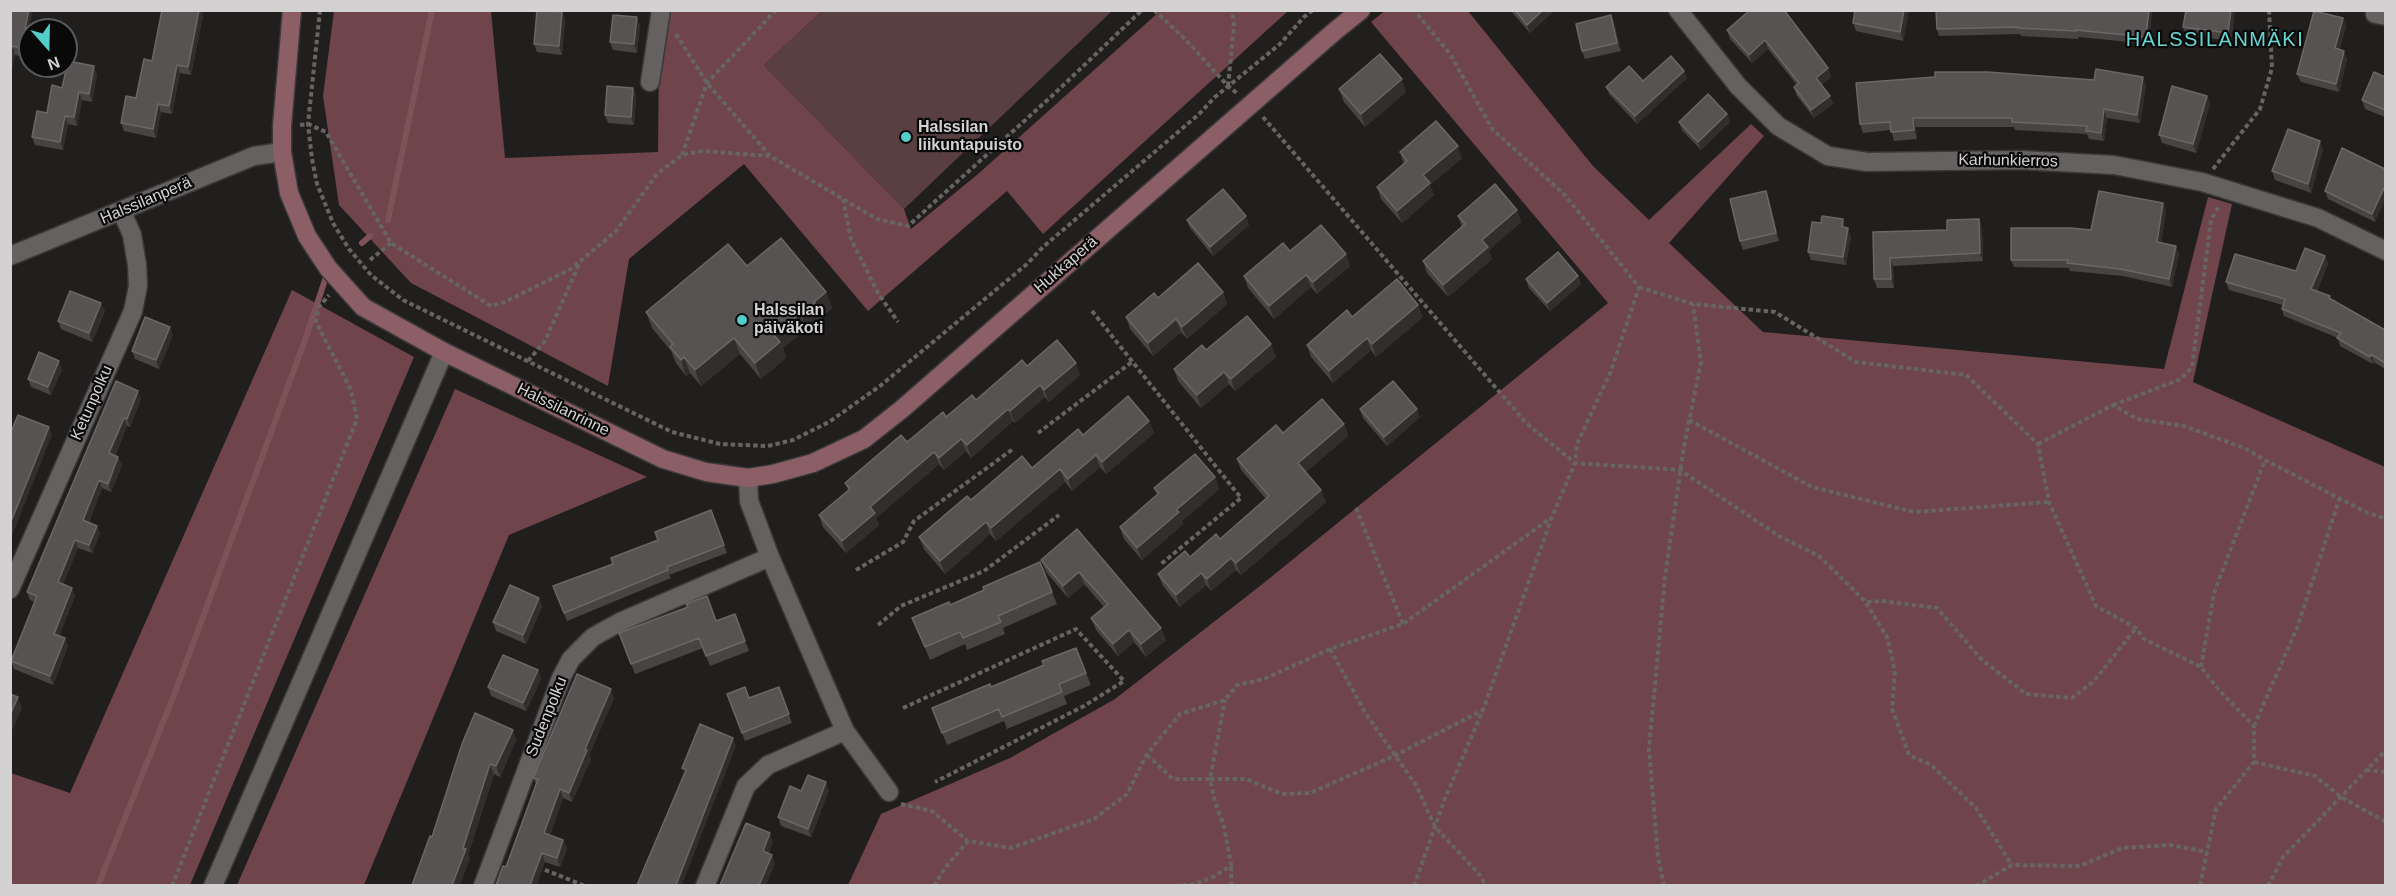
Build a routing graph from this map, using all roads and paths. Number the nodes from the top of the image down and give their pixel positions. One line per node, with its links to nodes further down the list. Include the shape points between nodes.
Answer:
1 (292, 10): 19 (street, Halssilanrinne)
2 (320, 10): 18 (path)
3 (661, 10): 14 (street)
4 (776, 10): 15 (path)
5 (1142, 10): 24 (path, via 908,226 877,219)
6 (1154, 10): 16 (path)
7 (1232, 10): 16 (path)
8 (1313, 10): 16 (path, via 1280,44)
9 (1361, 10): 17 (street, Hukkaperä)
10 (1414, 10): 31 (path, via 1450,54 1493,130 1564,194)
11 (1678, 10): 22 (street, Karhunkierros, via 1738,86 1778,126 1828,156 1867,162 2021,160 2114,165)
12 (2269, 10): 22 (path, via 2272,68 2260,109)
13 (673, 29): 15 (path)
14 (650, 82)
15 (707, 83): 20 (path); 21 (path)
16 (1228, 86): 17 (path); 37 (path, via 922,351 860,401 793,440 768,446 720,444 672,432)
17 (1251, 103): 45 (path, via 1527,424); 47 (street, Hukkaperä, via 864,439 813,463)
18 (308, 124): 26 (path, via 326,132); 37 (path, via 317,184 333,224 371,275 403,300)
19 (282, 152): 25 (street, Halssilanperä, via 254,156); 36 (street, Halssilanrinne, via 289,193 307,237 328,268 363,307)
20 (682, 155): 21 (path, via 703,151); 30 (path, via 657,174 616,231)
21 (770, 156): 24 (path)
22 (2202, 182): 23 (street, Karhunkierros)
23 (2228, 190): 27 (street, Karhunkierros, via 2318,218); 39 (path, via 2211,219 2192,367 2181,379)
24 (843, 198): 35 (path, via 851,239 878,293)
25 (122, 212): 28 (street, Halssilanperä); 57 (street, Ketunpolku, via 132,235 137,265 133,311)
26 (391, 243): 29 (path); 30 (path, via 491,306 506,302)
27 (2385, 251)
28 (10, 256)
29 (370, 260)
30 (580, 261): 37 (path, via 545,341)
31 (1639, 287): 33 (path); 45 (path, via 1611,371 1577,444)
32 (330, 295): 86 (path, via 319,307 316,322 351,390 357,419)
33 (1693, 304): 40 (path, via 1701,362); 42 (path, via 1775,312 1856,362 1966,375)
34 (1092, 311): 38 (path)
35 (898, 322)
36 (444, 352): 47 (street, Halssilanrinne, via 663,459 706,472); 87 (street)
37 (528, 361)
38 (1132, 362): 41 (path); 55 (path, via 1241,498)
39 (2113, 405): 42 (path); 44 (path, via 2138,418 2184,426)
40 (1689, 420): 46 (path); 49 (path, via 1812,486 1914,512)
41 (1038, 433)
42 (2038, 444): 49 (path)
43 (1013, 449): 56 (path, via 914,521 903,542)
44 (2265, 460): 48 (path); 63 (path, via 2214,593)
45 (1575, 463): 46 (path); 52 (path)
46 (1680, 470): 58 (path, via 1779,536 1819,556); 96 (path, via 1665,577 1649,749)
47 (748, 478): 54 (street, via 749,501)
48 (2340, 497): 53 (path); 67 (path, via 2297,628)
49 (2049, 502): 61 (path, via 2096,606)
50 (1356, 508): 59 (path)
51 (1059, 515): 60 (path, via 984,571 901,606)
52 (1552, 517): 59 (path); 66 (path)
53 (2385, 519)
54 (770, 557): 68 (street); 88 (street, Sudenpolku, via 620,622 593,637 572,659 561,678)
55 (1161, 564)
56 (856, 570)
57 (10, 589)
58 (1866, 602): 61 (path, via 1937,608 1981,658 2026,694 2072,698 2094,681); 85 (path, via 1887,637 1895,671 1892,709 1909,755 1931,765 1976,808)
59 (1402, 624): 62 (path)
60 (878, 625)
61 (2136, 628): 63 (path, via 2144,639)
62 (1330, 649): 64 (path, via 1264,679 1237,685); 71 (path)
63 (2201, 667): 67 (path)
64 (1224, 700): 70 (path, via 1180,714); 75 (path)
65 (903, 708): 76 (path, via 1076,629 1124,681)
66 (1483, 710): 71 (path); 80 (path)
67 (2254, 726): 72 (path)
68 (845, 731): 77 (street); 90 (street, via 768,765 746,786)
69 (2385, 750): 73 (path)
70 (1147, 754): 75 (path, via 1173,779); 81 (path, via 1127,794 1094,819 1011,848)
71 (1394, 756): 75 (path, via 1310,793 1282,794 1246,778); 80 (path, via 1416,785)
72 (2254, 762): 78 (path, via 2315,776); 82 (path, via 2216,809)
73 (2366, 770): 74 (path); 78 (path)
74 (2385, 772)
75 (1210, 779): 83 (path)
76 (935, 782)
77 (889, 792): 81 (path, via 895,803 932,812)
78 (2341, 797): 79 (path); 99 (path, via 2283,857)
79 (2385, 822)
80 (1435, 827): 94 (path); 95 (path)
81 (968, 841): 91 (path)
82 (2207, 852): 85 (path, via 2170,845 2122,848 2080,866); 98 (path)
83 (1231, 865): 92 (path, via 1196,884); 93 (path)
84 (535, 866): 89 (path)
85 (2012, 866): 97 (path)
86 (172, 885)
87 (213, 885)
88 (483, 885)
89 (585, 885)
90 (705, 885)
91 (934, 885)
92 (1175, 885)
93 (1231, 885)
94 (1414, 885)
95 (1486, 885)
96 (1664, 885)
97 (1976, 885)
98 (2200, 885)
99 (2268, 885)

